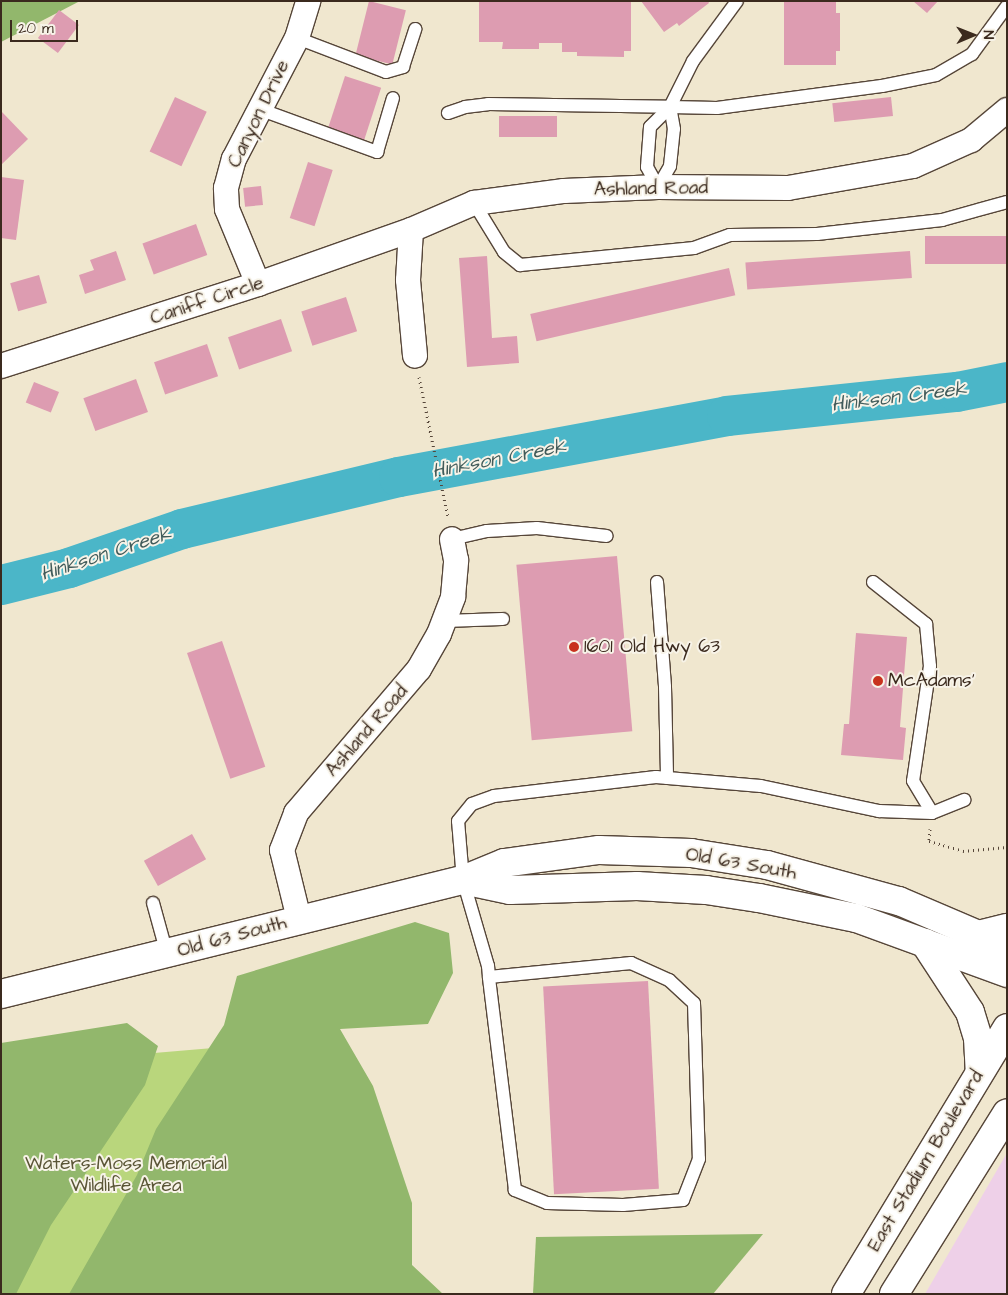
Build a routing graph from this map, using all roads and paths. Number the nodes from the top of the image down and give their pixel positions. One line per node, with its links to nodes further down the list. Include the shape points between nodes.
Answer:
1 (308, 1): 5 (street, Canyon Drive)
2 (737, 1): 7 (lane, via 692,61)
3 (1007, 6): 7 (lane, via 972,54 936,74 882,86 718,108)
4 (415, 29): 5 (lane, via 402,67 386,72)
5 (297, 38): 8 (street, Canyon Drive)
6 (393, 98): 8 (lane, via 377,152)
7 (670, 107): 10 (lane, via 488,104); 11 (lane, via 674,129 670,166); 11 (lane, via 650,127 647,167)
8 (259, 109): 15 (street, Canyon Drive, via 234,159 226,188 226,210)
9 (1007, 110): 11 (street, Ashland Road, via 971,140 913,166 788,188)
10 (448, 113)
11 (658, 187): 13 (street, Ashland Road, via 564,191)
12 (1007, 202): 13 (lane, via 942,220 817,234 730,235 694,248 520,265 504,252)
13 (474, 203): 14 (street, Ashland Road)
14 (411, 230): 15 (street, Caniff Circle); 16 (street, via 408,280)
15 (258, 284): 17 (street, Caniff Circle)
16 (415, 356)
17 (1, 366)
18 (421, 389): 19 (path)
19 (447, 510)
20 (608, 536): 21 (lane, via 537,528 486,531)
21 (452, 539): 25 (street, Ashland Road, via 456,560 453,597)
22 (657, 582): 26 (lane)
23 (873, 582): 28 (lane, via 926,624 930,666 913,781)
24 (503, 619): 25 (lane)
25 (444, 621): 32 (street, Ashland Road, via 419,669 296,813 282,850)
26 (667, 778): 28 (lane, via 761,786 879,811); 30 (lane, via 494,796 472,804 458,821)
27 (965, 800): 28 (lane)
28 (932, 813): 29 (path, via 929,840 963,851)
29 (1007, 847)
30 (463, 880): 32 (main road, Old 63 South); 34 (main road, Old 63 South, via 504,863 599,850 691,853 767,865 899,901); 35 (main road, Old 63 South, via 510,890 637,886 706,890 856,918); 39 (lane)
31 (153, 903): 36 (lane)
32 (299, 920): 36 (main road, Old 63 South)
33 (1007, 928): 34 (main road)
34 (978, 935): 37 (main road, Old 63 South, via 997,943)
35 (925, 943): 38 (main road, Old 63 South); 42 (main road, via 970,1012 978,1038)
36 (167, 954): 40 (main road, Old 63 South)
37 (1007, 954)
38 (1007, 973)
39 (489, 977): 39 (lane, via 515,1190 547,1203 623,1206 683,1200 699,1159 694,1003 669,980 631,963)
40 (1, 994)
41 (1007, 1028): 42 (main road, East Stadium Boulevard)
42 (980, 1071): 44 (main road, East Stadium Boulevard)
43 (1007, 1113): 45 (main road)
44 (846, 1294)
45 (894, 1294)

